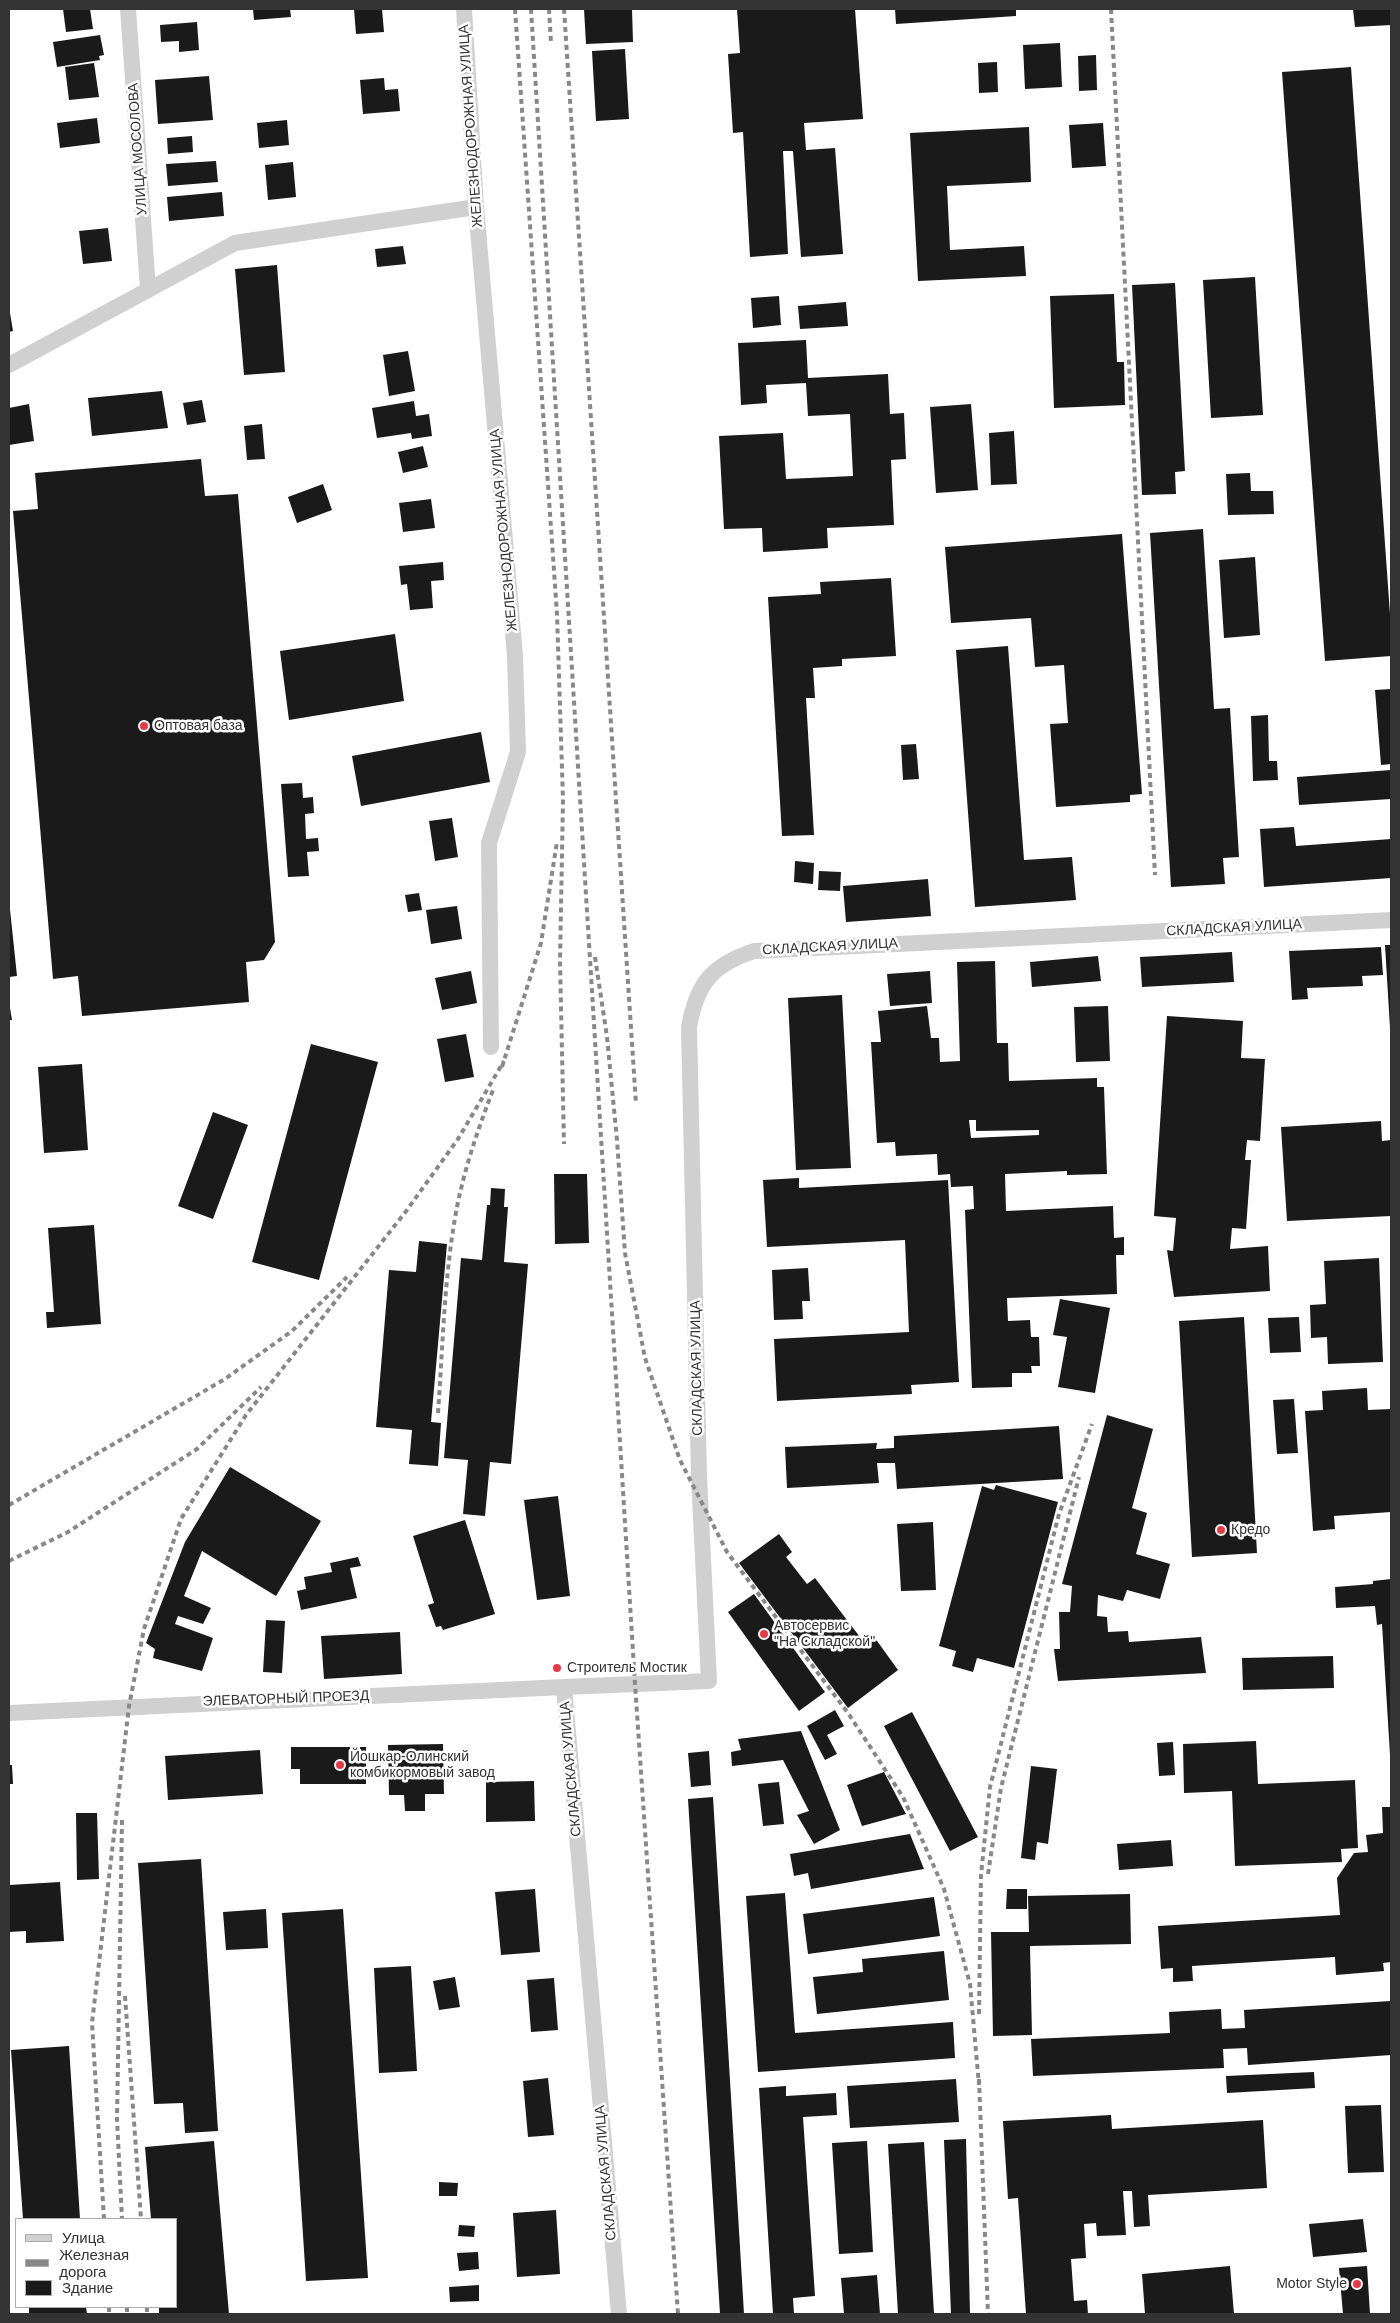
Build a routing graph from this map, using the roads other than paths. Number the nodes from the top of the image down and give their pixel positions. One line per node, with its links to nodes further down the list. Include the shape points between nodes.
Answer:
1 (128, 9): 4 (street, УЛИЦА МОСОЛОВА)
2 (464, 9): 3 (street, ЖЕЛЕЗНОДОРОЖНАЯ УЛИЦА)
3 (476, 207): 4 (street, via 235,242); 7 (street, ЖЕЛЕЗНОДОРОЖНАЯ УЛИЦА, via 514,646 518,752 489,843)
4 (148, 289): 5 (street)
5 (9, 365)
6 (1391, 920): 8 (street, СКЛАДСКАЯ УЛИЦА, via 754,951 732,958 716,969 693,1005 688,1026 699,1477 709,1681)
7 (491, 1047)
8 (564, 1687): 9 (street, ЭЛЕВАТОРНЫЙ ПРОЕЗД); 10 (street, СКЛАДСКАЯ УЛИЦА)
9 (9, 1713)
10 (618, 2314)

